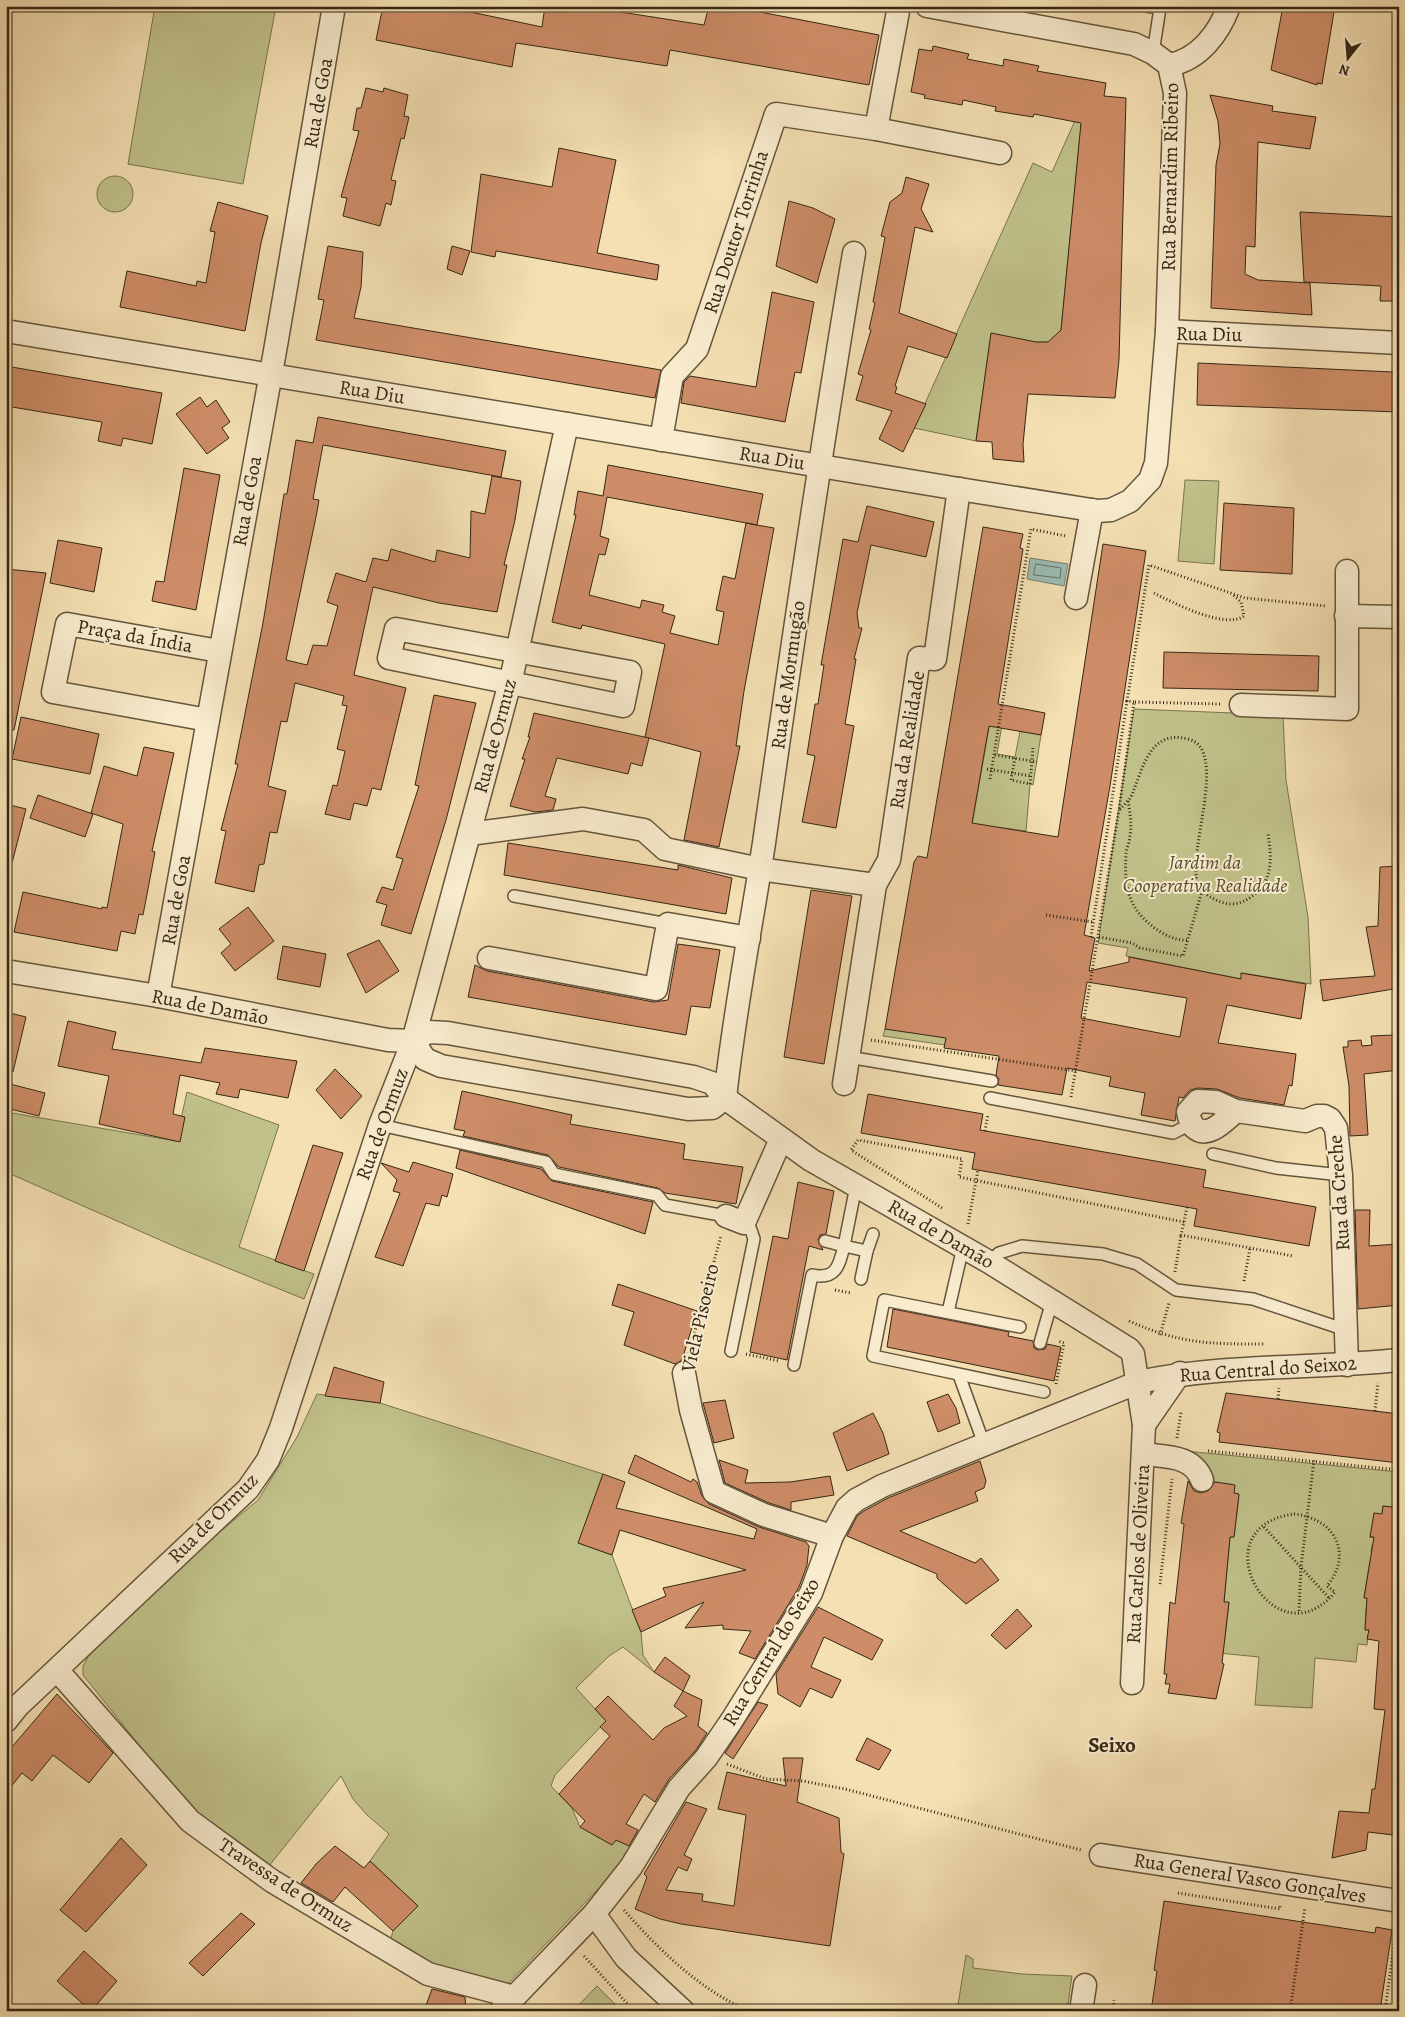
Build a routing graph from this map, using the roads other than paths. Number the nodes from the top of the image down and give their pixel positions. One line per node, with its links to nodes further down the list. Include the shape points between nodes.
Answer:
1 (334, 6): 14 (street, Rua de Goa)
2 (899, 6): 8 (street)
3 (927, 6): 6 (street)
4 (1146, 6): 7 (lane, via 1160,8)
5 (1229, 6): 7 (street, via 1202,48 1188,60)
6 (1017, 14): 7 (street, via 1134,44)
7 (1161, 59): 12 (street, Rua Bernardim Ribeiro, via 1175,93)
8 (876, 129): 9 (street, Rua Doutor Torrinha); 16 (street, Rua Doutor Torrinha, via 776,114 697,349 672,376)
9 (1000, 153)
10 (854, 253): 17 (street, Rua de Mormugão)
11 (6, 331): 14 (street, Rua Diu)
12 (1167, 331): 13 (street, Rua Diu); 19 (street, Rua Diu, via 1154,471 1145,488 1130,501 1111,510)
13 (1399, 342)
14 (270, 375): 15 (street, Rua Diu); 24 (street, Rua de Goa)
15 (567, 424): 16 (street, Rua Diu); 25 (street, Rua de Ormuz)
16 (661, 440): 17 (street, Rua Diu)
17 (818, 466): 18 (street, Rua Diu); 30 (street, Rua de Mormugão)
18 (959, 489): 19 (street, Rua Diu); 31 (street, Rua da Realidade, via 935,659 919,658 889,860)
19 (1092, 510): 21 (street)
20 (1347, 571): 22 (street)
21 (1076, 598)
22 (1346, 616): 23 (street); 27 (street, via 1347,709)
23 (1399, 617)
24 (220, 651): 28 (street, Rua de Goa); 28 (street, Praça da Índia, via 67,624 53,692)
25 (517, 651): 26 (street, Rua de Ormuz); 26 (street, via 630,672 623,706); 26 (street, via 396,629 389,658)
26 (510, 684): 29 (street, Rua de Ormuz)
27 (1241, 705)
28 (208, 720): 37 (street, Rua de Goa)
29 (469, 834): 30 (street, via 583,819 644,830 665,849); 38 (street, Rua de Ormuz)
30 (760, 869): 31 (street); 34 (street, Rua de Mormugão)
31 (876, 885): 39 (street, Rua da Realidade)
32 (514, 896): 33 (lane)
33 (668, 924): 34 (street); 35 (street, via 656,988)
34 (749, 938): 42 (street, Rua de Mormugão)
35 (488, 958)
36 (6, 971): 37 (street, Rua de Damão)
37 (158, 996): 38 (street, Rua de Damão, via 388,1040)
38 (413, 1041): 42 (street, Rua de Damão, via 428,1032 448,1033 694,1077 712,1083); 42 (street, via 425,1059 441,1066 688,1109 712,1108); 45 (street, Rua de Ormuz)
39 (850, 1047): 40 (lane); 41 (street, Rua da Realidade)
40 (992, 1081)
41 (844, 1084)
42 (725, 1098): 46 (street, Rua de Damão)
43 (989, 1104): 44 (lane, via 1068,1112 1173,1133)
44 (1191, 1124): 48 (street, Rua da Creche, via 1202,1132 1211,1130 1236,1111 1305,1121 1324,1116 1336,1128)
45 (380, 1125): 50 (lane, via 546,1162 554,1174 657,1195 665,1205); 77 (street, Rua de Ormuz, via 281,1428 259,1475)
46 (781, 1138): 49 (street, Rua de Damão); 50 (street)
47 (1213, 1154): 48 (lane, via 1276,1168)
48 (1341, 1175): 61 (street, Rua da Creche)
49 (856, 1186): 52 (street, Rua de Damão); 54 (lane)
50 (735, 1220): 63 (lane, via 751,1230 754,1239)
51 (874, 1234): 55 (lane)
52 (969, 1238): 56 (street, Rua de Damão); 59 (lane)
53 (825, 1241): 54 (lane)
54 (844, 1246): 55 (lane); 65 (lane, via 836,1269 830,1275 812,1275)
55 (867, 1251): 57 (lane)
56 (989, 1262): 58 (street, Rua de Damão); 61 (lane, via 999,1253 1022,1246 1112,1256 1137,1264 1173,1288 1272,1304)
57 (861, 1279)
58 (1052, 1301): 62 (lane); 70 (street, Rua de Damão, via 1129,1349 1135,1359)
59 (948, 1312): 60 (lane); 69 (lane, via 884,1300 873,1356)
60 (1020, 1327)
61 (1346, 1330): 66 (street, Rua da Creche)
62 (1040, 1343)
63 (731, 1351)
64 (1399, 1360): 66 (street, Rua Central do Seixo2)
65 (794, 1364)
66 (1347, 1365): 68 (street, Rua Central do Seixo2)
67 (684, 1373): 76 (street, Viela Pisoeiro, via 714,1492 764,1514)
68 (1180, 1373): 70 (street, Rua Central do Seixo2); 72 (street)
69 (959, 1375): 71 (lane); 73 (lane)
70 (1139, 1382): 72 (street, Rua Carlos de Oliveira); 73 (street, Rua Central do Seixo)
71 (1044, 1392)
72 (1144, 1425): 74 (street, Rua Carlos de Oliveira)
73 (984, 1444): 76 (street, Rua Central do Seixo, via 856,1500 847,1508)
74 (1143, 1454): 75 (street, via 1192,1463); 78 (street, Rua Carlos de Oliveira)
75 (1202, 1480)
76 (832, 1536): 82 (street, Rua Central do Seixo, via 811,1593 710,1752 679,1788 631,1867)
77 (57, 1670): 79 (street, Rua de Ormuz); 84 (street, Travessa de Ormuz, via 190,1821 272,1881 428,1974)
78 (1132, 1683)
79 (6, 1721)
80 (1101, 1855): 81 (street, Rua General Vasco Gonçalves)
81 (1398, 1909)
82 (594, 1914): 84 (street, Rua Central do Seixo); 85 (street, via 626,1958)
83 (1084, 1986): 86 (street)
84 (508, 2004)
85 (683, 2011)
86 (1081, 2011)

